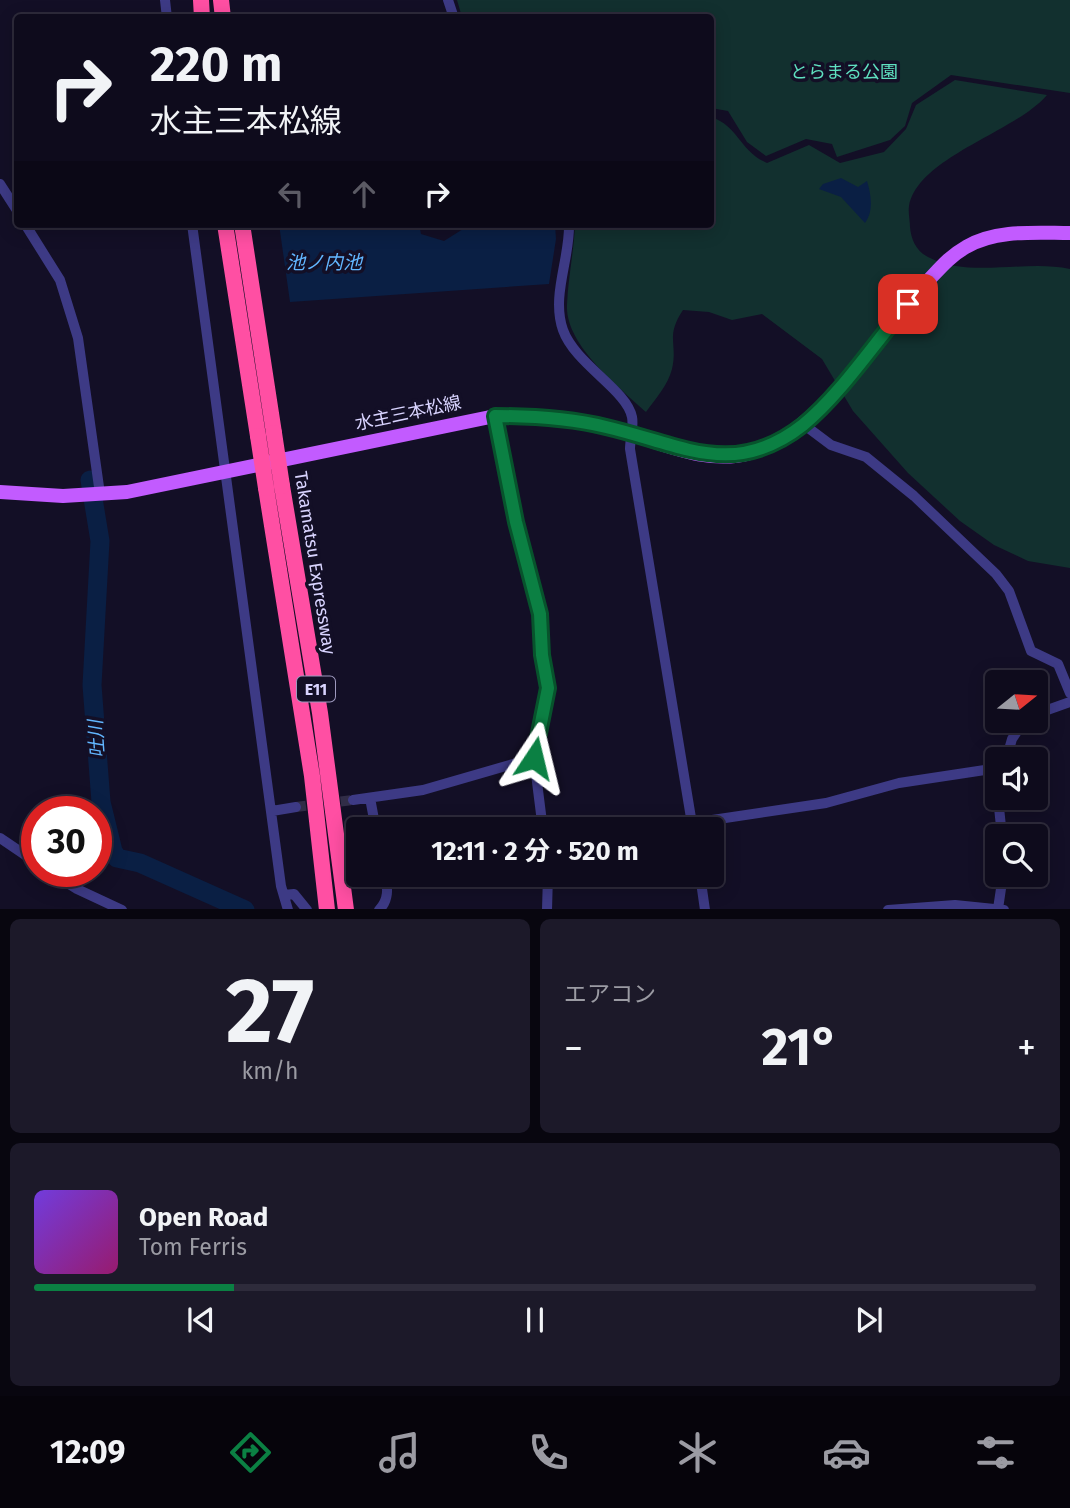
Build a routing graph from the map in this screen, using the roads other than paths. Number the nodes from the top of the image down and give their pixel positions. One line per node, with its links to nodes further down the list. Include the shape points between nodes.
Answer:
1 (0, 184): 2 (street)
2 (14, 206)
3 (28, 228): 16 (street, via 60,280 78,338)
4 (193, 228): 13 (street)
5 (226, 228): 11 (highway, Takamatsu Expressway / E11)
6 (242, 228): 11 (highway, Takamatsu Expressway / E11)
7 (568, 228): 12 (street, via 559,302 562,329 576,353 628,407 633,421)
8 (1070, 233): 10 (main road, 水主三本松線, via 986,239 948,259)
9 (495, 416): 12 (main road, 水主三本松線, via 572,420); 13 (main road, 水主三本松線); 20 (street, via 540,614 548,688)
10 (803, 424): 12 (main road, 水主三本松線, via 766,448 731,456 702,454); 17 (street, via 831,445 866,457 996,574 1009,591 1031,651 1058,664)
11 (266, 434): 14 (highway, Takamatsu Expressway / E11, bridge)
12 (631, 436): 28 (street)
13 (226, 470): 16 (main road, 水主三本松線); 25 (street)
14 (274, 487): 38 (highway, Takamatsu Expressway / E11, via 320,713); 42 (highway, Takamatsu Expressway / E11)
15 (0, 492): 16 (main road, 水主三本松線)
16 (100, 494)
17 (1070, 692)
18 (1070, 702): 19 (street)
19 (1048, 710)
20 (534, 758): 22 (street, via 423,790); 27 (street)
21 (985, 770): 29 (street)
22 (370, 798): 23 (street); 26 (street)
23 (353, 800)
24 (296, 807): 25 (street)
25 (272, 811): 37 (street)
26 (374, 817)
27 (541, 817)
28 (691, 817)
29 (724, 821)
30 (0, 838): 31 (street)
31 (21, 852)
32 (74, 887): 39 (street)
33 (388, 887): 43 (street)
34 (548, 887): 44 (street)
35 (702, 887): 45 (street)
36 (1001, 887): 47 (street)
37 (284, 895): 40 (street); 41 (street, via 294,894)
38 (345, 901)
39 (122, 909)
40 (288, 909)
41 (306, 909)
42 (327, 909)
43 (379, 909)
44 (548, 909)
45 (705, 909)
46 (888, 909): 47 (street, via 955,905)
47 (998, 909): 48 (street)
48 (1004, 909)

